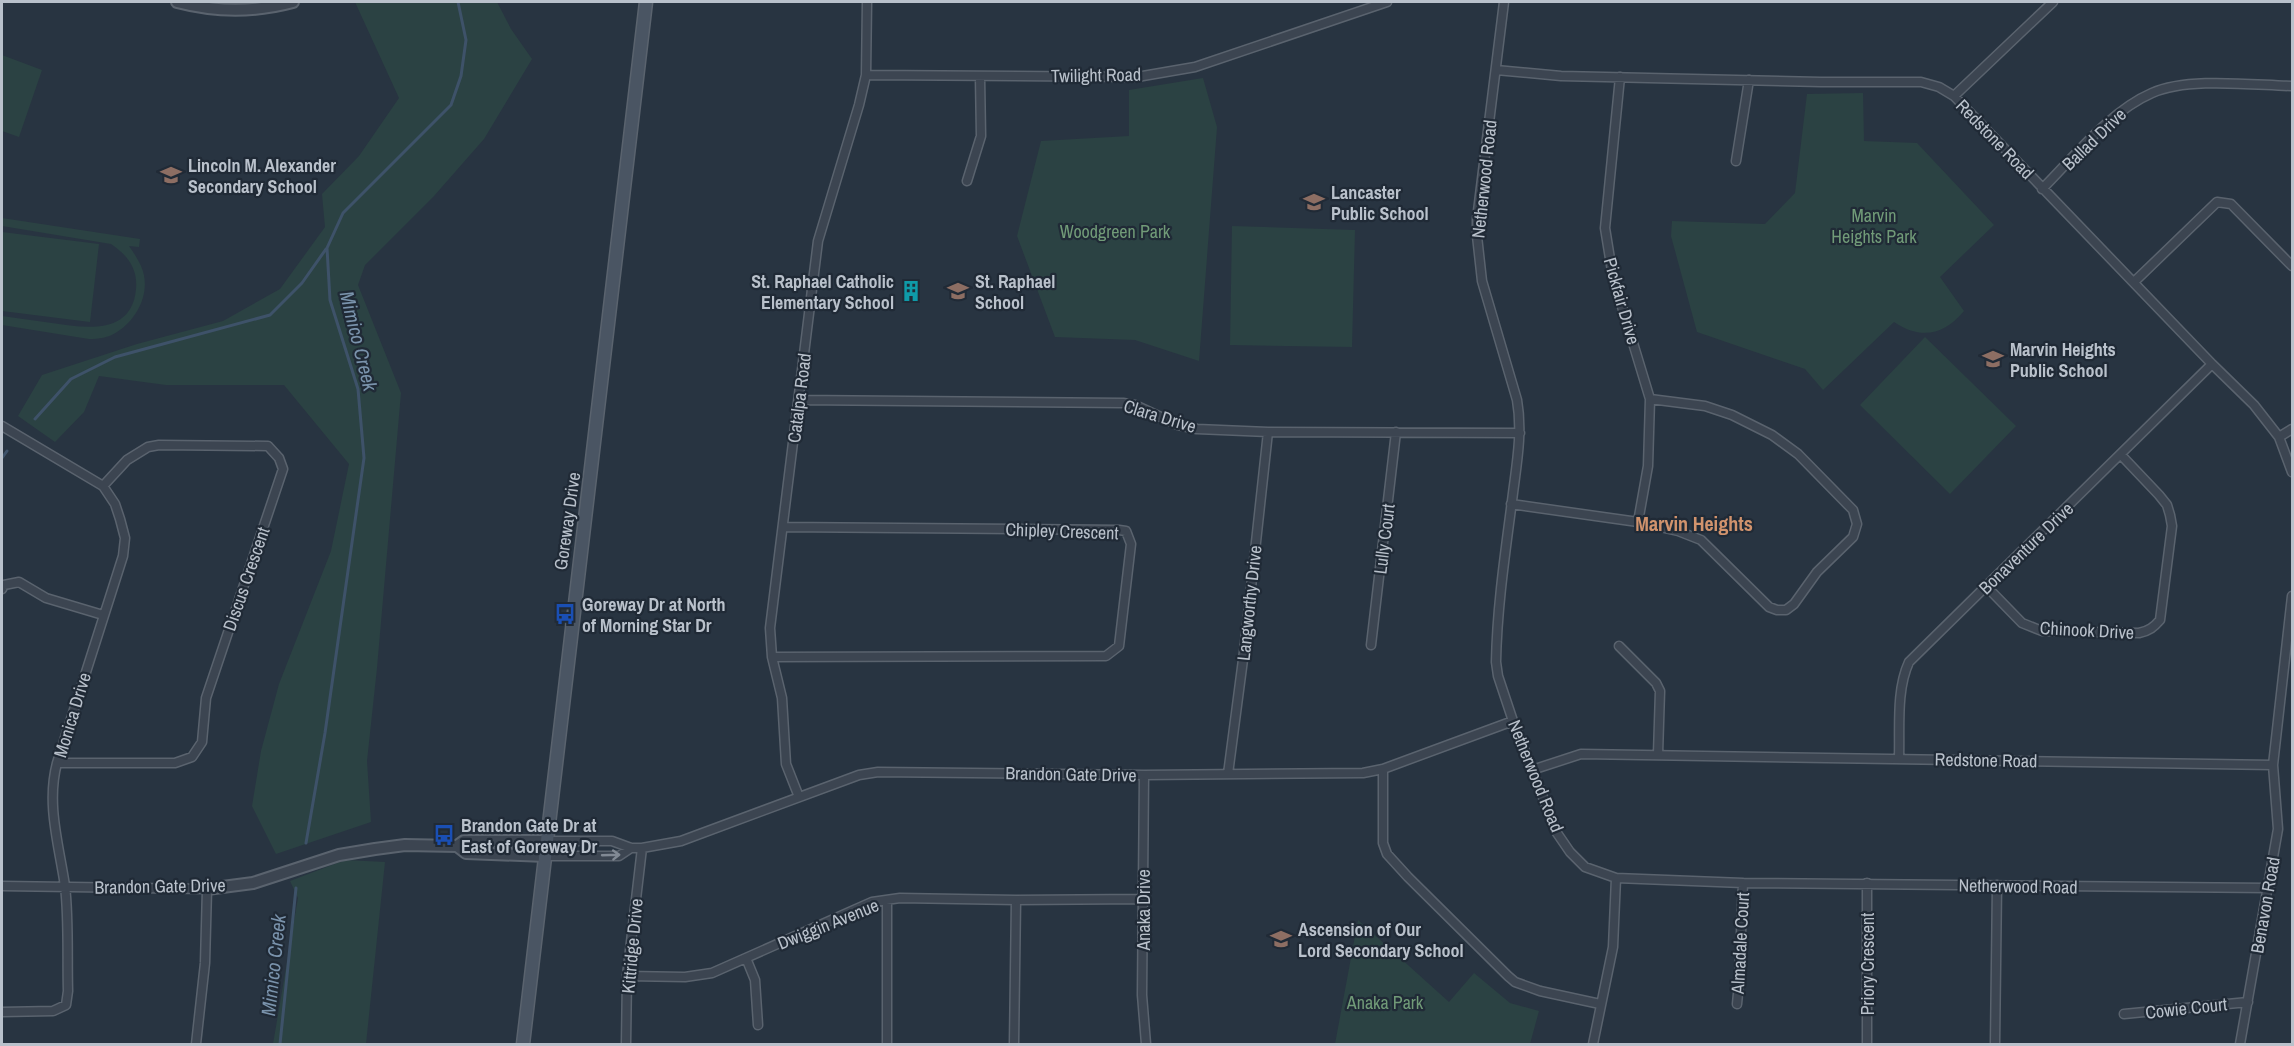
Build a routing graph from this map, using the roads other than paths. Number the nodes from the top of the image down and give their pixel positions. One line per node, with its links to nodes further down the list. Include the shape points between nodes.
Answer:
1 (177, 2): 2 (street, via 237,9)
2 (293, 2)
3 (646, 2): 53 (main road, Goreway Drive)
4 (867, 2): 9 (street, Catalpa Road)
5 (1387, 2): 10 (street, Twilight Road, via 1195,67 1137,77)
6 (1504, 2): 8 (street, Netherwood Road)
7 (2053, 2): 14 (street)
8 (1496, 70): 11 (street, Redstone Road, via 1530,75); 27 (street, Netherwood Road, via 1477,219 1478,259 1517,400)
9 (866, 75): 10 (street, Twilight Road); 22 (street, Catalpa Road, via 818,241)
10 (980, 77): 16 (street, via 981,136)
11 (1620, 77): 12 (street, Redstone Road); 21 (street, Pickfair Drive, via 1605,228 1613,277)
12 (1749, 81): 14 (street, Redstone Road, via 1921,82); 15 (street)
13 (2292, 86): 17 (street, Ballad Drive, via 2198,84 2153,92 2117,113)
14 (1954, 96): 17 (street, Redstone Road)
15 (1736, 161)
16 (967, 181)
17 (2042, 189): 19 (street, Redstone Road)
18 (2292, 266): 19 (street, via 2231,204 2217,202)
19 (2134, 282): 20 (street, Redstone Road)
20 (2212, 364): 28 (street, Redstone Road, via 2254,405); 29 (street, Bonaventure Drive)
21 (1650, 399): 33 (street, Pickfair Drive, via 1648,466); 33 (street, via 1705,406 1773,435 1798,454 1853,510 1857,529 1794,604 1777,610 1701,540)
22 (799, 400): 25 (street, Clara Drive, via 1123,403 1197,429); 34 (street, Catalpa Road)
23 (2, 426): 31 (street)
24 (2292, 429): 28 (street)
25 (1268, 432): 26 (street, Clara Drive); 50 (street, Langworthy Drive)
26 (1396, 432): 27 (street, Clara Drive); 40 (street, Lully Court)
27 (1520, 433): 32 (street, Netherwood Road)
28 (2279, 437): 30 (street, Redstone Road)
29 (2121, 455): 35 (street, Bonaventure Drive); 35 (street, Chinook Drive, via 2159,495 2170,515 2172,526 2160,620 2155,625 2139,633 2042,632 2022,623)
30 (2292, 472)
31 (103, 486): 38 (street, Monica Drive, via 115,504 125,538 123,556); 46 (street, Discus Crescent, via 137,453 159,445 268,446 283,469 206,698 202,742 192,758 174,763)
32 (1511, 504): 33 (street); 43 (street, Netherwood Road, via 1496,662)
33 (1638, 522)
34 (783, 527): 42 (street, Catalpa Road, via 771,628); 42 (street, Chipley Crescent, via 1119,530 1126,531 1131,544 1119,646 1106,656)
35 (1986, 586): 45 (street, Bonaventure Drive, via 1909,662 1901,690)
36 (2, 589): 38 (street, via 19,582 46,598)
37 (2292, 597): 39 (street)
38 (103, 615): 46 (street, Monica Drive)
39 (2290, 628): 47 (street)
40 (1371, 645)
41 (1620, 646): 44 (street, via 1659,691)
42 (772, 657): 52 (street, Catalpa Road, via 782,698 786,764)
43 (1513, 721): 48 (street, Brandon Gate Drive); 49 (street, Netherwood Road)
44 (1658, 754): 45 (street, Redstone Road); 49 (street, Redstone Road, via 1581,754)
45 (1899, 758): 47 (street, Redstone Road)
46 (57, 763): 63 (street, Monica Drive, via 52,781 54,830)
47 (2273, 765): 64 (street, Benavon Road, via 2278,829)
48 (1383, 769): 50 (street, Brandon Gate Drive, via 1364,773); 72 (street, via 1383,843 1387,854 1408,877 1515,982)
49 (1532, 770): 58 (street, Netherwood Road, via 1557,833 1570,852 1585,867)
50 (1228, 774): 51 (street, Brandon Gate Drive)
51 (1144, 775): 52 (street, Brandon Gate Drive, via 878,772); 66 (street, Anaka Drive)
52 (799, 797): 56 (street, Brandon Gate Drive, via 695,837)
53 (548, 841): 54 (street, Brandon Gate Drive, via 464,841); 55 (street, Brandon Gate Drive, via 612,841); 57 (main road, Goreway Drive)
54 (457, 846): 57 (street, Brandon Gate Drive, via 466,853); 65 (street, Brandon Gate Drive, via 405,845 339,855 253,883)
55 (632, 848): 56 (street, Brandon Gate Drive); 57 (street, Brandon Gate Drive, one-way to 55, via 619,856)
56 (642, 848): 70 (street, Kittridge Drive)
57 (546, 856): 78 (main road, Goreway Drive)
58 (1616, 878): 59 (street, Netherwood Road); 72 (street, via 1613,947)
59 (1743, 883): 60 (street, Netherwood Road); 73 (street, Almadale Court)
60 (1867, 883): 61 (street, Netherwood Road); 84 (street, Priory Crescent)
61 (1997, 885): 64 (street, Netherwood Road); 85 (street)
62 (2, 886): 63 (street, Brandon Gate Drive)
63 (65, 888): 65 (street, Brandon Gate Drive); 74 (street, Monica Drive, via 66,1005 53,1011)
64 (2269, 888): 71 (street, Benavon Road)
65 (207, 889): 77 (street, via 205,963)
66 (1142, 899): 68 (street, Dwiggin Avenue); 82 (street, Anaka Drive)
67 (887, 900): 68 (street, Dwiggin Avenue); 69 (street, Dwiggin Avenue, via 872,902); 80 (street)
68 (1016, 900): 81 (street)
69 (746, 958): 70 (street, Dwiggin Avenue, via 696,976); 76 (street, via 755,980)
70 (627, 976): 79 (street, Kittridge Drive)
71 (2248, 1002): 75 (street, Cowie Court); 86 (street, Benavon Road)
72 (1600, 1004): 83 (street)
73 (1737, 1004)
74 (2, 1012)
75 (2124, 1014)
76 (758, 1024)
77 (196, 1044)
78 (523, 1044)
79 (626, 1044)
80 (887, 1044)
81 (1014, 1044)
82 (1146, 1044)
83 (1593, 1044)
84 (1867, 1044)
85 (1995, 1044)
86 (2240, 1044)

